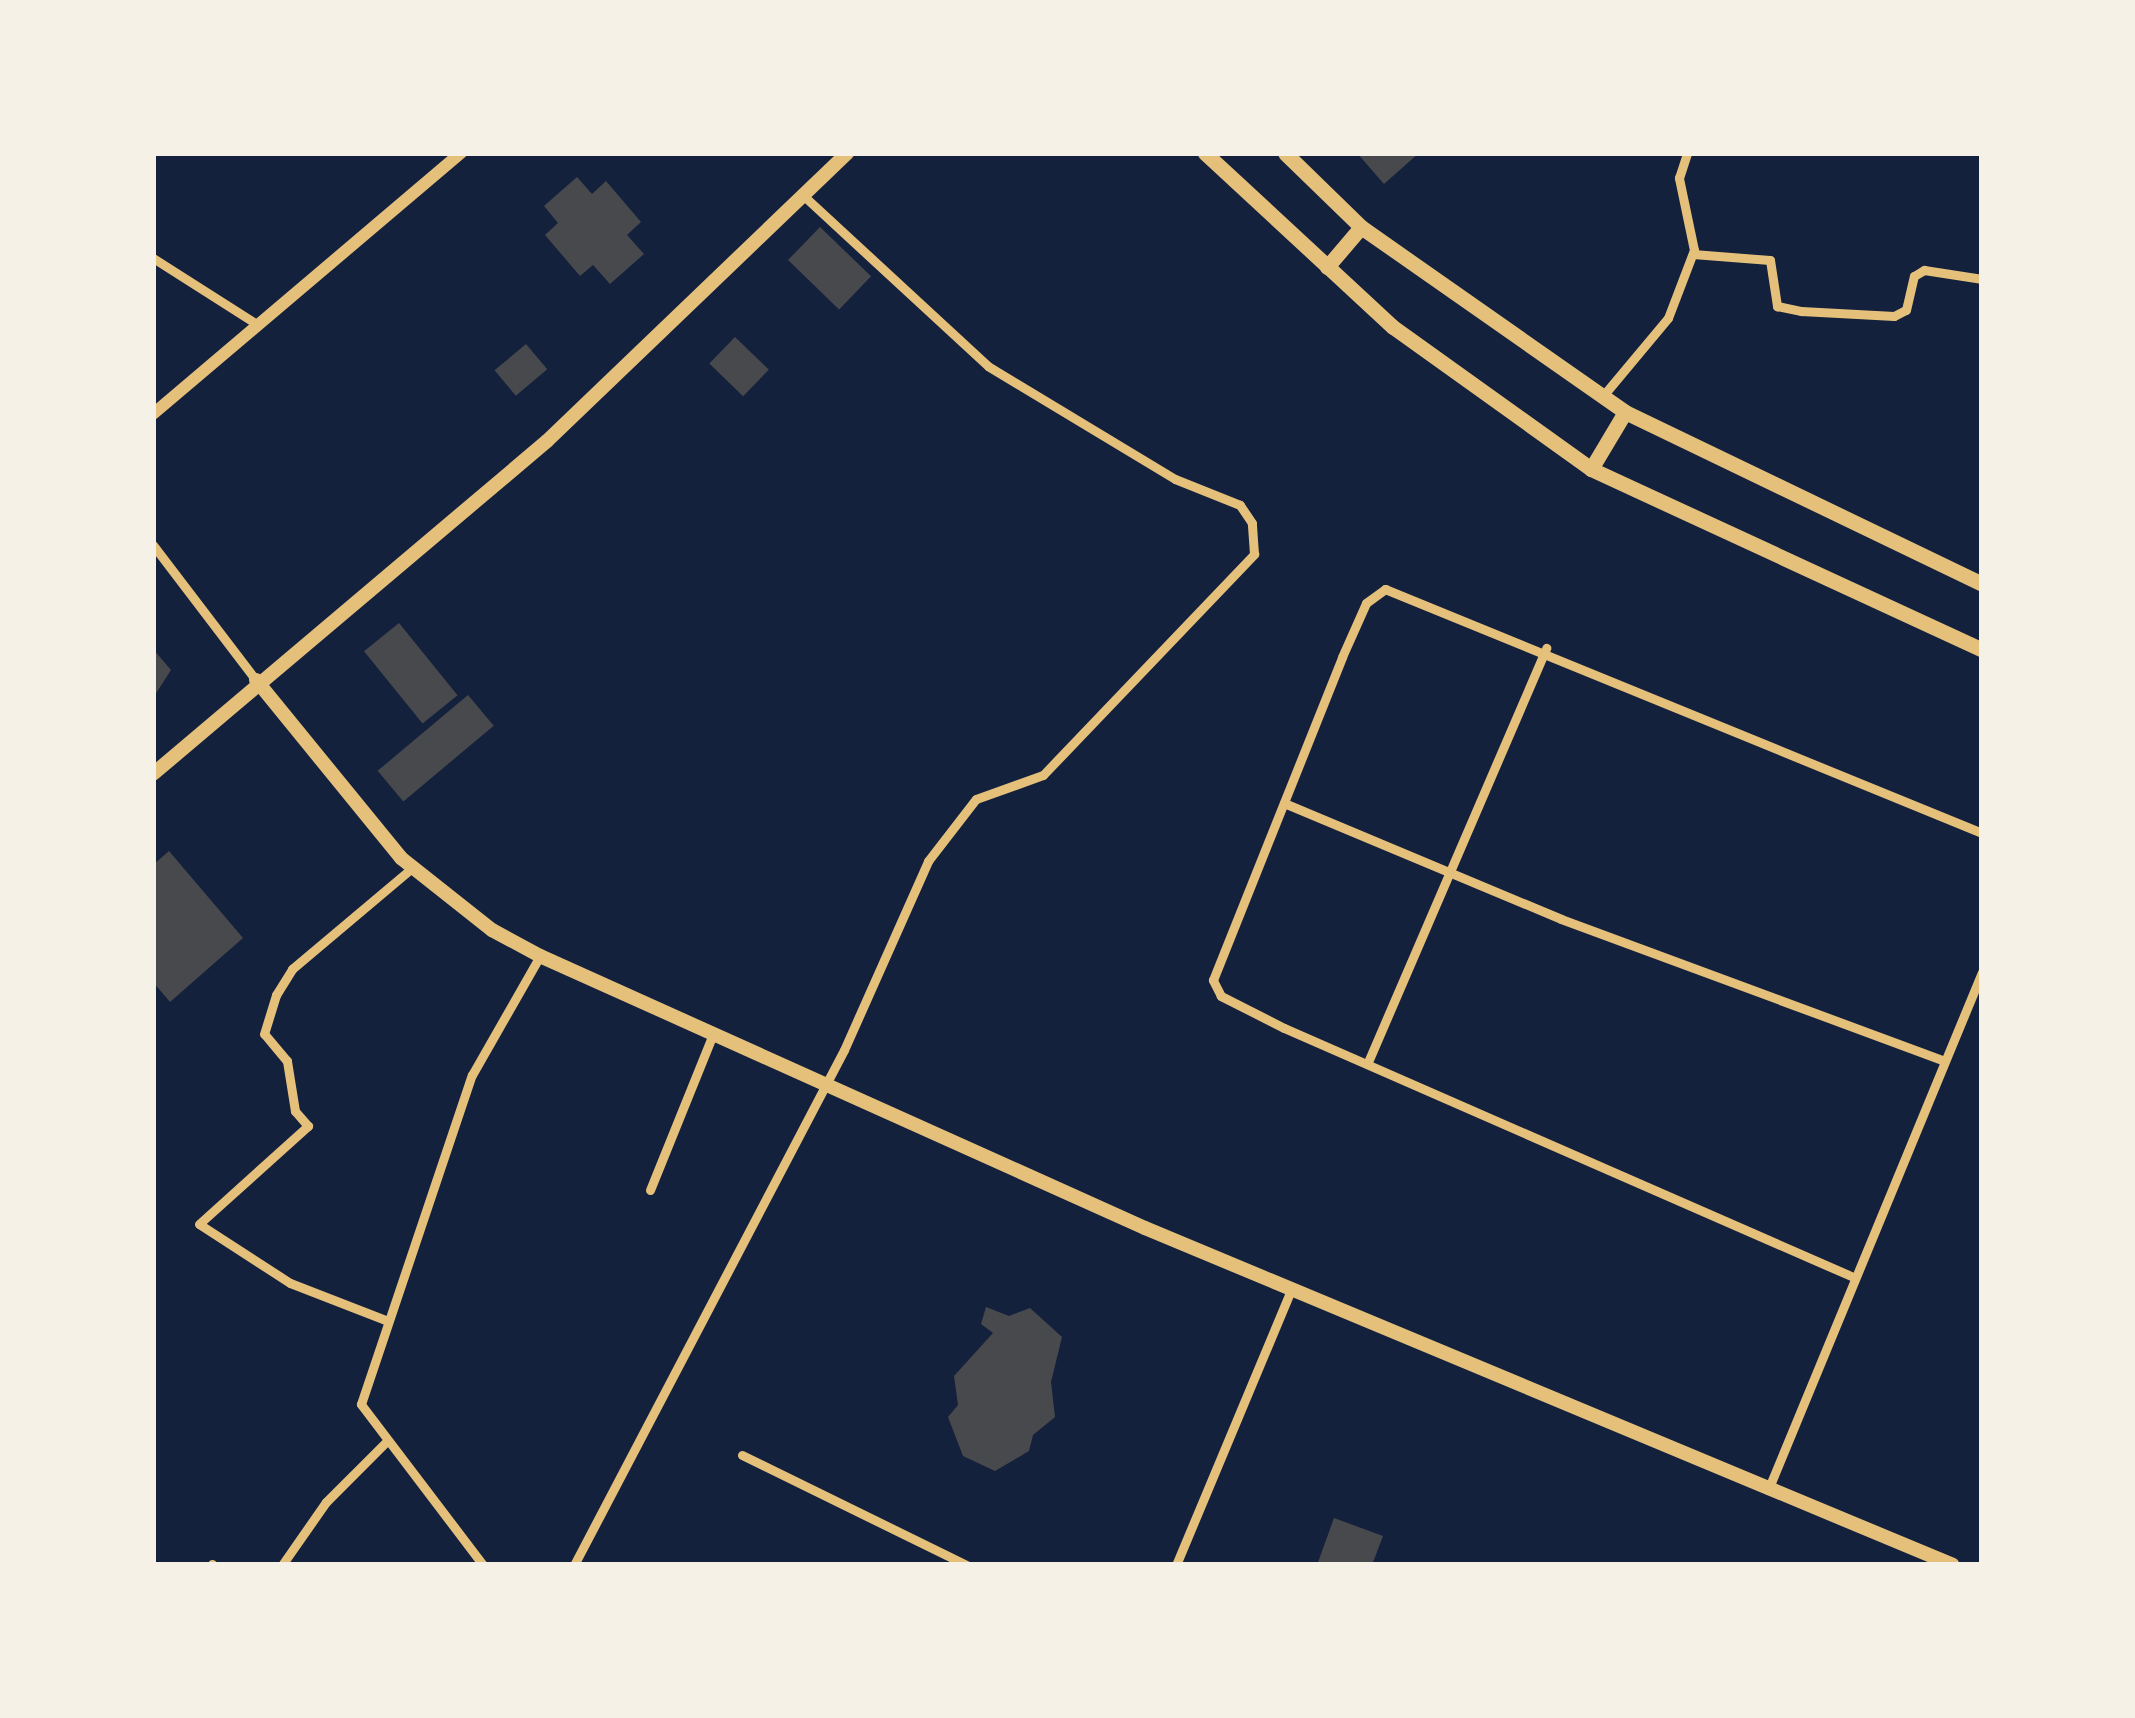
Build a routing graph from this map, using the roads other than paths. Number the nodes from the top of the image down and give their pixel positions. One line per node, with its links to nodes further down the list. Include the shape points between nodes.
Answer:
1 (461, 153): 12 (street)
2 (847, 153): 6 (main road)
3 (1205, 153): 10 (main road)
4 (1286, 153): 7 (main road)
5 (1687, 153): 8 (street, via 1679,178)
6 (806, 198): 21 (main road, via 547,441); 32 (street, via 988,366 1175,479 1240,505 1256,542 1250,566 1043,775 992,789 964,812 916,882 888,961)
7 (1361, 227): 10 (main road); 13 (main road)
8 (1693, 254): 11 (street, via 1770,260 1777,306 1801,310 1894,316 1906,310 1914,276 1924,270); 13 (street, via 1668,318)
9 (153, 258): 12 (street)
10 (1327, 267): 16 (main road, via 1463,380)
11 (1982, 279)
12 (256, 323): 15 (street)
13 (1602, 397): 14 (main road)
14 (1625, 412): 16 (main road); 18 (main road)
15 (153, 414)
16 (1592, 469): 20 (main road)
17 (153, 545): 21 (street)
18 (1982, 584)
19 (1546, 649): 23 (street, via 1408,593 1376,591); 24 (street); 26 (street)
20 (1982, 650)
21 (256, 680): 22 (main road); 25 (main road)
22 (153, 774)
23 (1284, 803): 26 (street); 31 (street, via 1213,983 1221,996)
24 (1982, 833)
25 (417, 872): 27 (main road); 36 (street, via 292,969 263,1034 291,1071 296,1111 308,1126 200,1225 290,1283)
26 (1452, 872): 30 (street); 31 (street)
27 (540, 956): 29 (main road); 36 (street, via 472,1075)
28 (1982, 972): 30 (street)
29 (713, 1033): 32 (main road); 33 (street)
30 (1942, 1060): 34 (street)
31 (1368, 1062): 34 (street)
32 (822, 1083): 35 (main road); 42 (street)
33 (650, 1190)
34 (1851, 1276): 39 (street)
35 (1291, 1289): 39 (main road); 44 (street)
36 (388, 1321): 37 (street, via 361,1405)
37 (387, 1441): 40 (street, via 326,1502); 41 (street)
38 (742, 1456): 43 (street)
39 (1768, 1490): 45 (main road)
40 (282, 1565)
41 (483, 1565)
42 (574, 1565)
43 (967, 1565)
44 (1176, 1565)
45 (1953, 1565)

